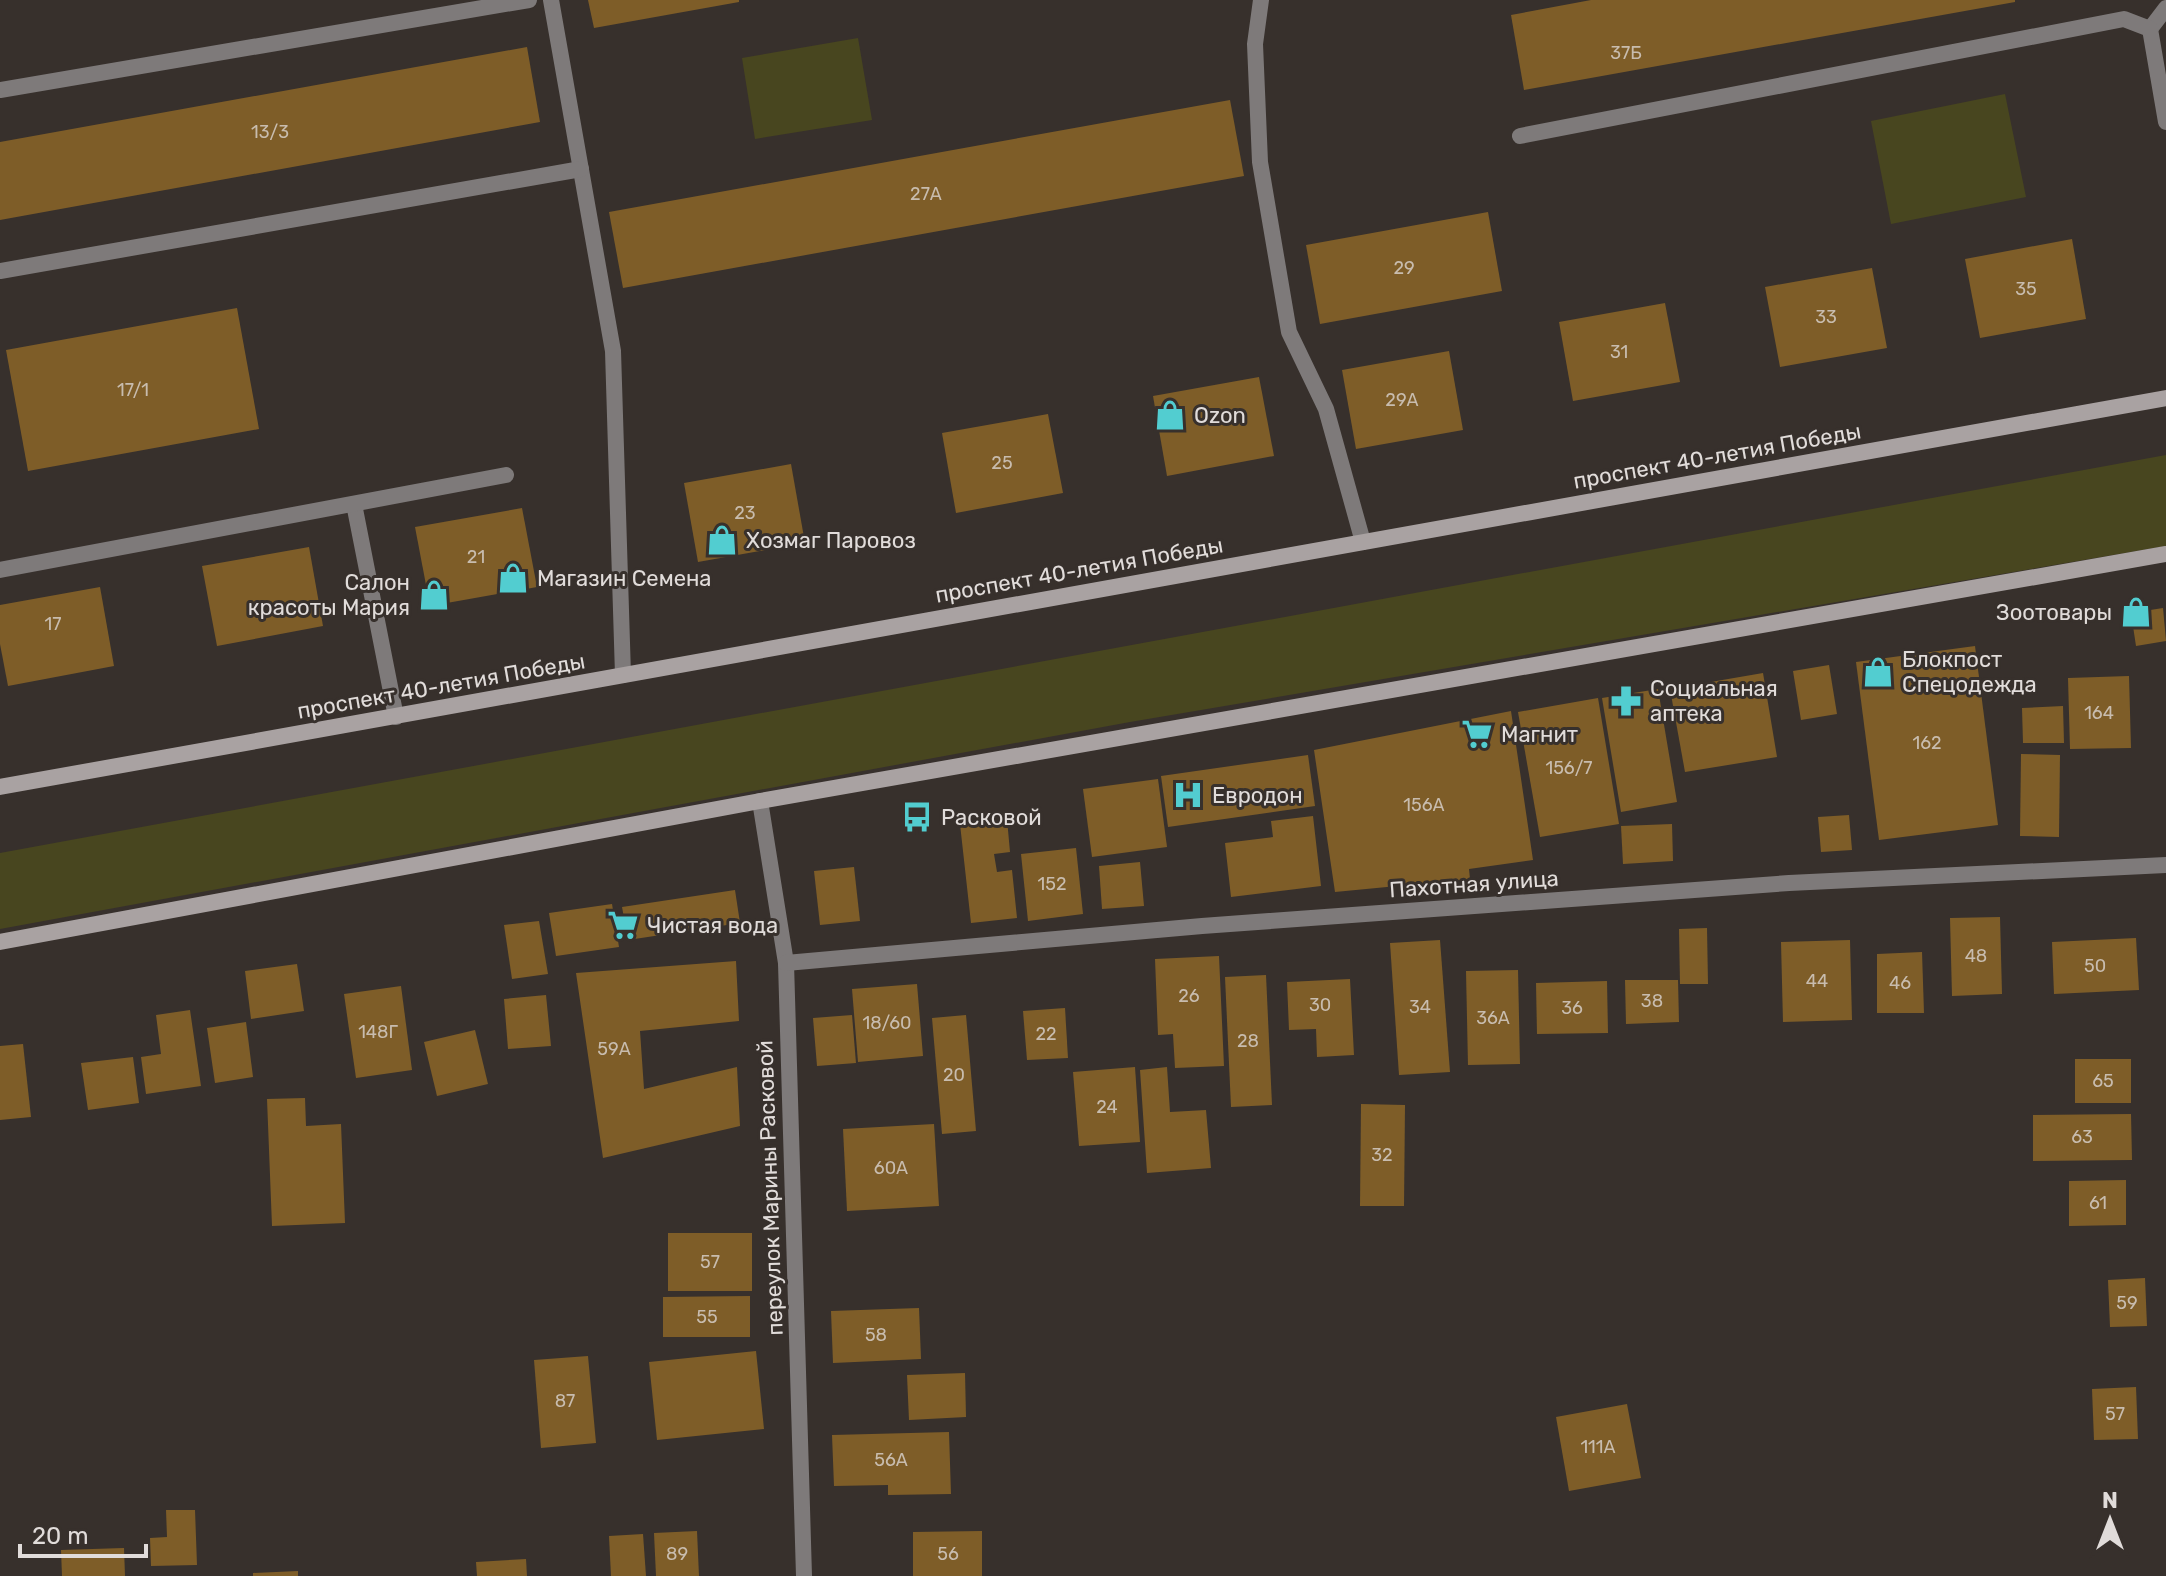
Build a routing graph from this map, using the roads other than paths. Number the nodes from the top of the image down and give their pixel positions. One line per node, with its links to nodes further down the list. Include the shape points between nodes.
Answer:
1 (529, 0): 6 (street)
2 (551, 0): 9 (street)
3 (1261, 0): 14 (street, via 1255,44 1260,162 1289,332 1326,409)
4 (2166, 8): 5 (street)
5 (2150, 29): 7 (street); 8 (street, via 2124,19)
6 (0, 90)
7 (2166, 122)
8 (1520, 136)
9 (581, 169): 10 (street); 17 (street, via 613,351)
10 (0, 271)
11 (2166, 398): 14 (main road, проспект 40-летия Победы)
12 (506, 475): 13 (street)
13 (354, 504): 16 (street); 18 (street)
14 (1363, 542): 17 (main road, проспект 40-летия Победы)
15 (2166, 554): 20 (main road)
16 (0, 570)
17 (623, 675): 18 (main road, проспект 40-летия Победы)
18 (396, 717): 19 (main road, проспект 40-летия Победы)
19 (0, 787)
20 (760, 801): 22 (main road); 23 (street, переулок Марины Расковой)
21 (2166, 865): 23 (street, Пахотная улица, via 1789,883)
22 (0, 942)
23 (786, 963): 24 (street, переулок Марины Расковой)
24 (804, 1576)

